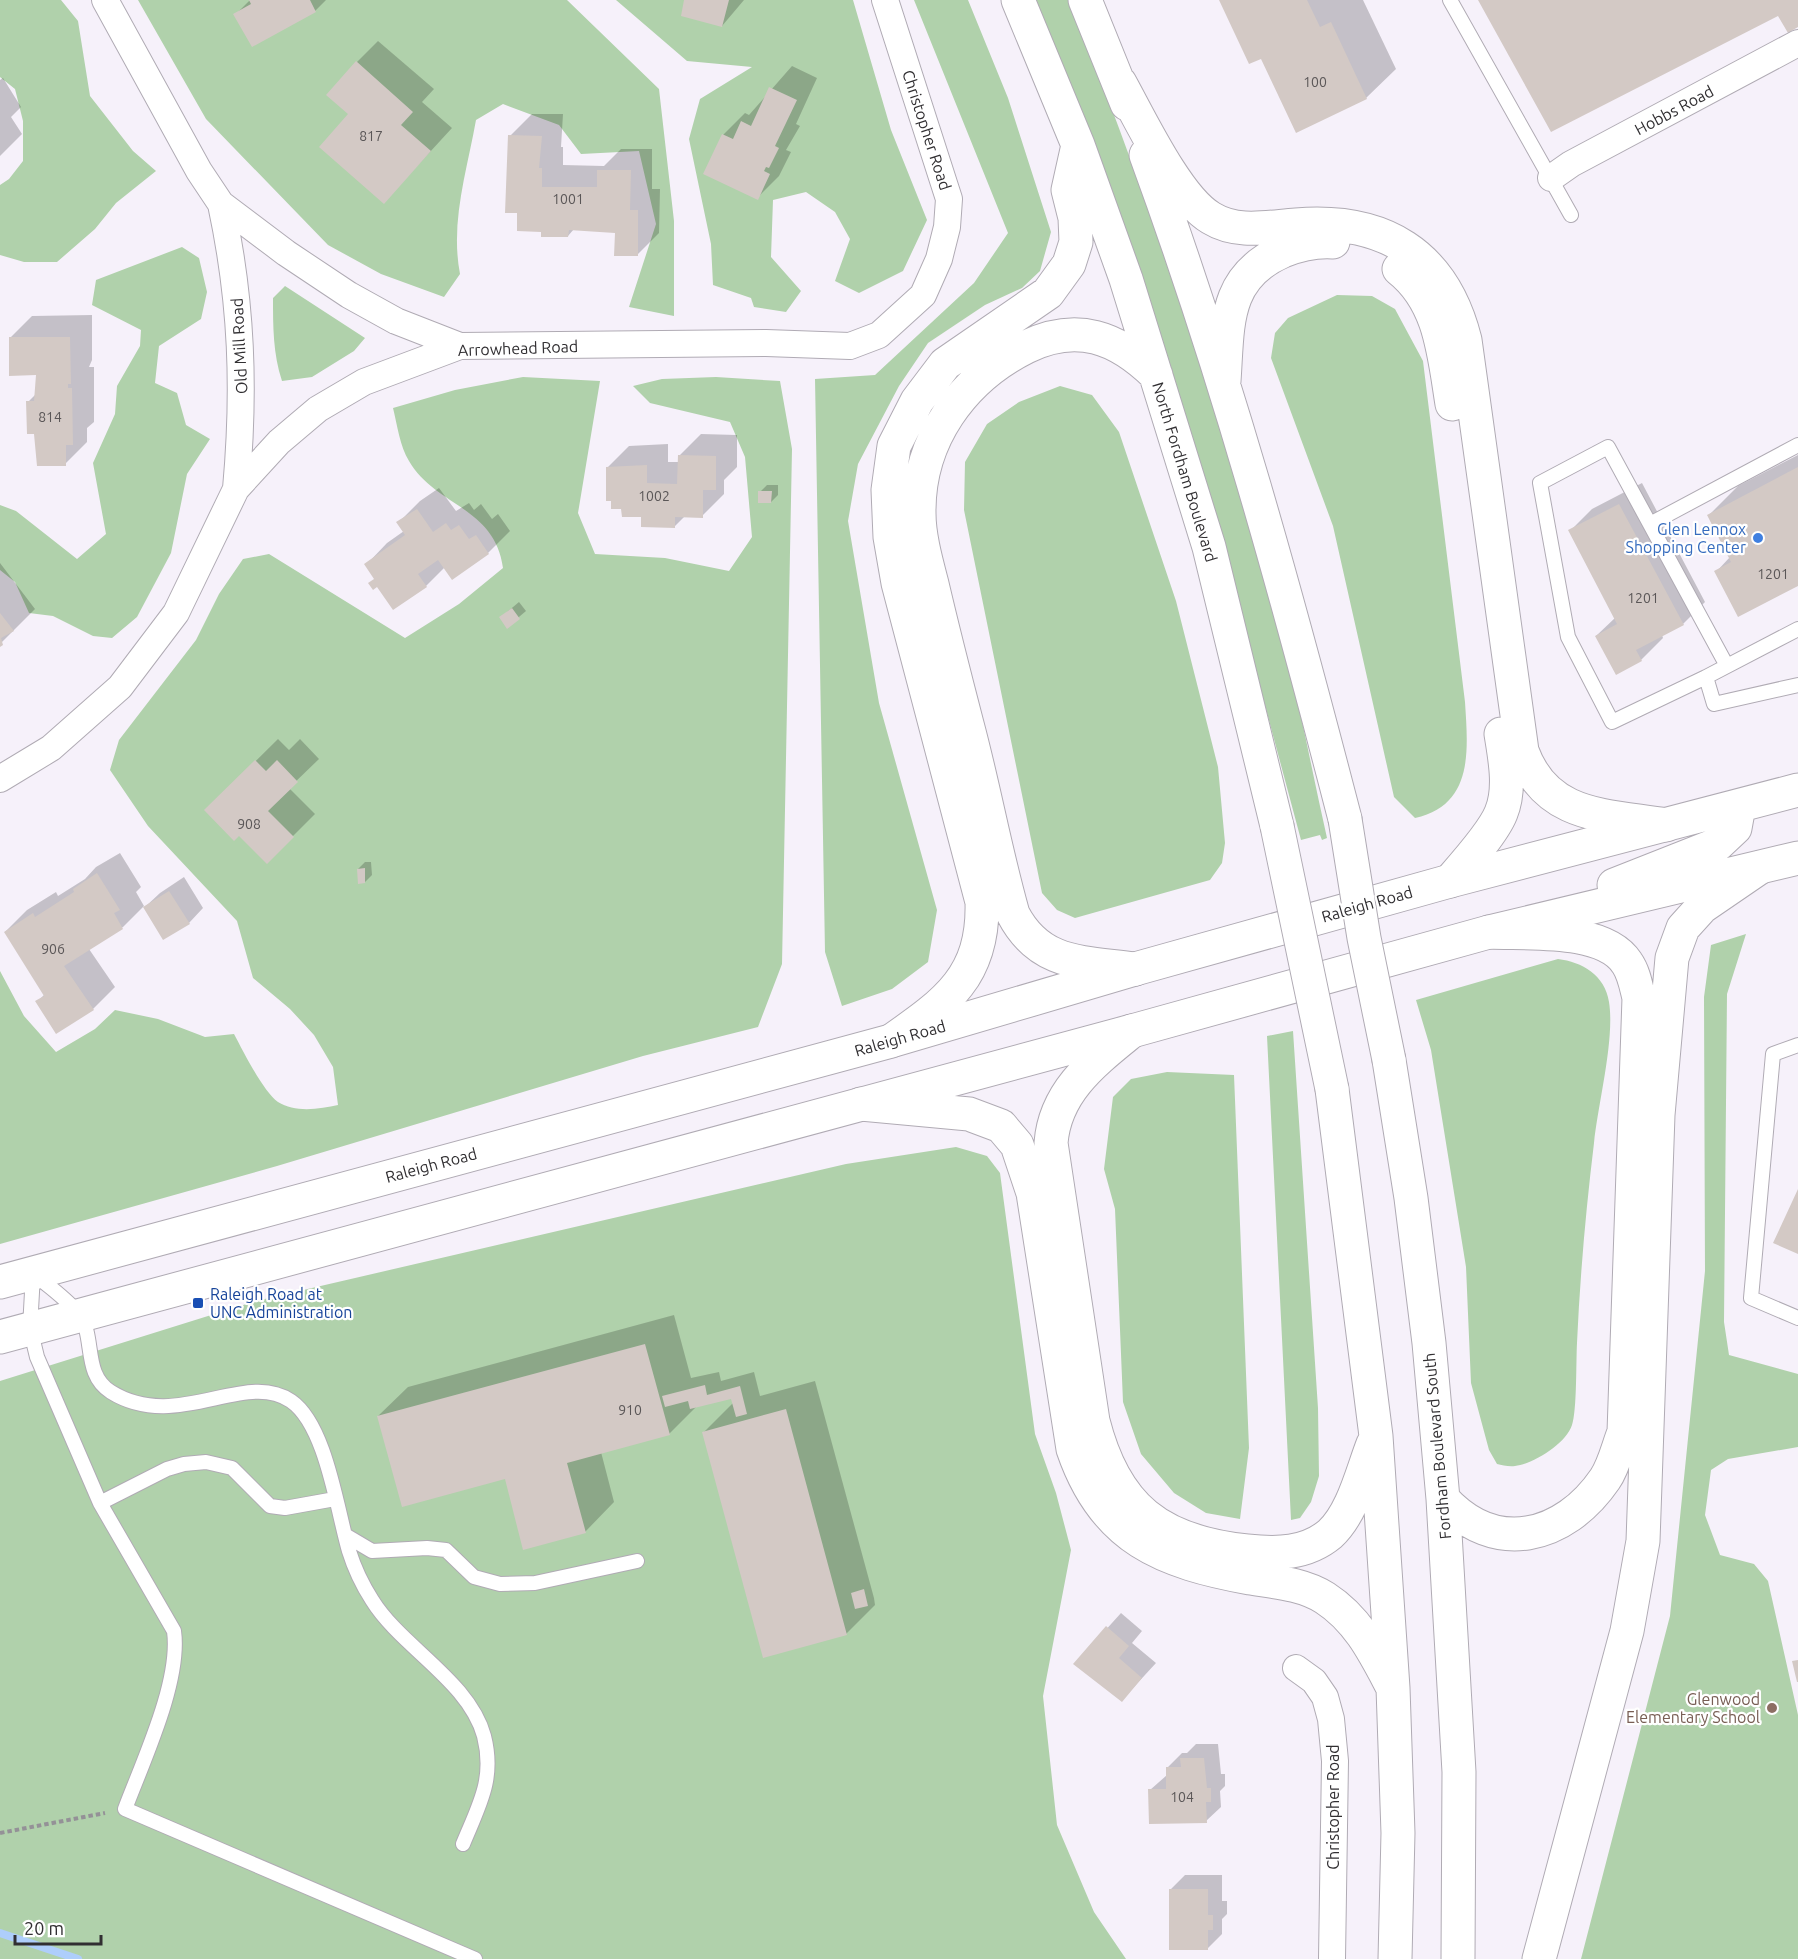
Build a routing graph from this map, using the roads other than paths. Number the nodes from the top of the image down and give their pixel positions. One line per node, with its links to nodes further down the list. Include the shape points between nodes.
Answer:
1 (105, 0): 10 (street, Old Mill Road)
2 (885, 0): 12 (street, Christopher Road, via 949,199 939,259)
3 (1018, 0): 8 (main road, North Fordham Boulevard)
4 (1085, 0): 7 (main road)
5 (1450, 0): 9 (lane)
6 (1798, 43): 9 (street, Hobbs Road)
7 (1120, 83): 15 (main road); 26 (main road, via 1170,170 1197,207 1211,219 1240,228 1315,224 1373,231 1406,247 1446,289 1465,340 1522,751 1528,767 1536,782 1568,806)
8 (1078, 145): 14 (main road, North Fordham Boulevard); 33 (main road, via 1068,190 1076,242 1069,264 1048,293 945,364 917,401 894,446 888,490 898,583 982,902 982,916 975,958 956,990)
9 (1551, 178): 11 (lane)
10 (221, 204): 13 (street, Old Mill Road, via 286,254 349,295 396,321); 17 (street, Old Mill Road, via 239,311 242,418)
11 (1571, 215)
12 (923, 295): 13 (street, Arrowhead Road, via 879,335 850,346)
13 (460, 346): 17 (street, Arrowhead Road, via 364,382 318,409 279,442)
14 (1156, 375): 31 (main road, via 1120,345 1081,335 1055,337 1010,355 963,392 937,431 921,487 919,513 942,628 1013,914 1032,940 1059,958); 41 (main road, North Fordham Boulevard, bridge, via 1209,547 1277,826 1332,1089)
15 (1224, 381): 29 (main road, via 1229,314 1241,282 1271,256 1308,244 1347,244 1386,259 1409,277 1440,330 1507,772 1502,813); 43 (main road, Fordham Boulevard South, bridge, via 1345,819 1411,1198)
16 (1798, 445): 18 (lane)
17 (236, 489): 23 (street, Arrowhead Road, via 176,613 120,687 51,748)
18 (1650, 524): 20 (lane); 21 (lane, via 1608,447 1540,483 1568,637 1612,722)
19 (1798, 629): 20 (lane)
20 (1727, 666): 21 (lane)
21 (1706, 677): 22 (lane, via 1714,704)
22 (1798, 685)
23 (0, 779)
24 (1798, 790): 25 (main road, Raleigh Road)
25 (1738, 806): 26 (main road, Raleigh Road); 30 (main road, via 1735,828 1710,848)
26 (1666, 825): 29 (main road, Raleigh Road)
27 (1798, 858): 28 (main road)
28 (1759, 868): 30 (main road); 54 (main road, via 1702,907 1683,928 1672,958 1658,1115 1642,1540 1627,1631)
29 (1450, 881): 31 (main road, Raleigh Road)
30 (1489, 932): 32 (main road); 43 (main road, via 1581,936 1605,944 1626,960 1633,975 1638,998 1624,1432 1606,1477 1584,1505 1550,1528 1526,1536 1484,1529 1463,1520)
31 (1135, 969): 33 (main road, Raleigh Road)
32 (1132, 1031): 35 (main road); 41 (main road, via 1069,1089 1057,1112 1051,1143 1093,1421 1106,1463 1116,1480 1143,1515 1179,1538 1218,1548 1266,1553 1296,1551 1320,1541 1335,1529)
33 (891, 1041): 36 (main road, Raleigh Road)
34 (1798, 1045): 39 (lane, via 1773,1054 1751,1298)
35 (861, 1104): 38 (main road); 48 (main road, via 969,1114 1001,1126 1017,1145 1033,1193 1073,1449 1091,1491 1114,1520 1146,1546 1183,1563 1291,1585 1324,1597 1364,1634)
36 (33, 1273): 37 (main road, Raleigh Road); 38 (lane); 40 (lane)
37 (0, 1282)
38 (80, 1316): 40 (main road); 42 (lane, via 98,1379 111,1392 131,1401 181,1407 248,1391 270,1391 291,1401 314,1429)
39 (1798, 1318)
40 (15, 1332): 44 (lane, via 37,1357)
41 (1376, 1436): 48 (main road)
42 (335, 1499): 44 (lane, via 285,1508 270,1506 232,1468 206,1462 167,1469); 45 (lane)
43 (1443, 1499): 53 (main road, Fordham Boulevard South, via 1459,1772)
44 (100, 1503): 50 (lane, via 174,1631 177,1651 158,1719 125,1809)
45 (345, 1535): 46 (lane, via 372,1551 446,1550 474,1577 500,1584 535,1583); 49 (lane, via 372,1600 466,1702 483,1733 490,1770)
46 (637, 1561)
47 (1296, 1668): 51 (street, Christopher Road, via 1325,1697 1331,1719 1335,1761)
48 (1393, 1688): 52 (main road, via 1398,1833)
49 (463, 1844)
50 (475, 1959)
51 (1332, 1959)
52 (1395, 1959)
53 (1458, 1959)
54 (1539, 1959)

